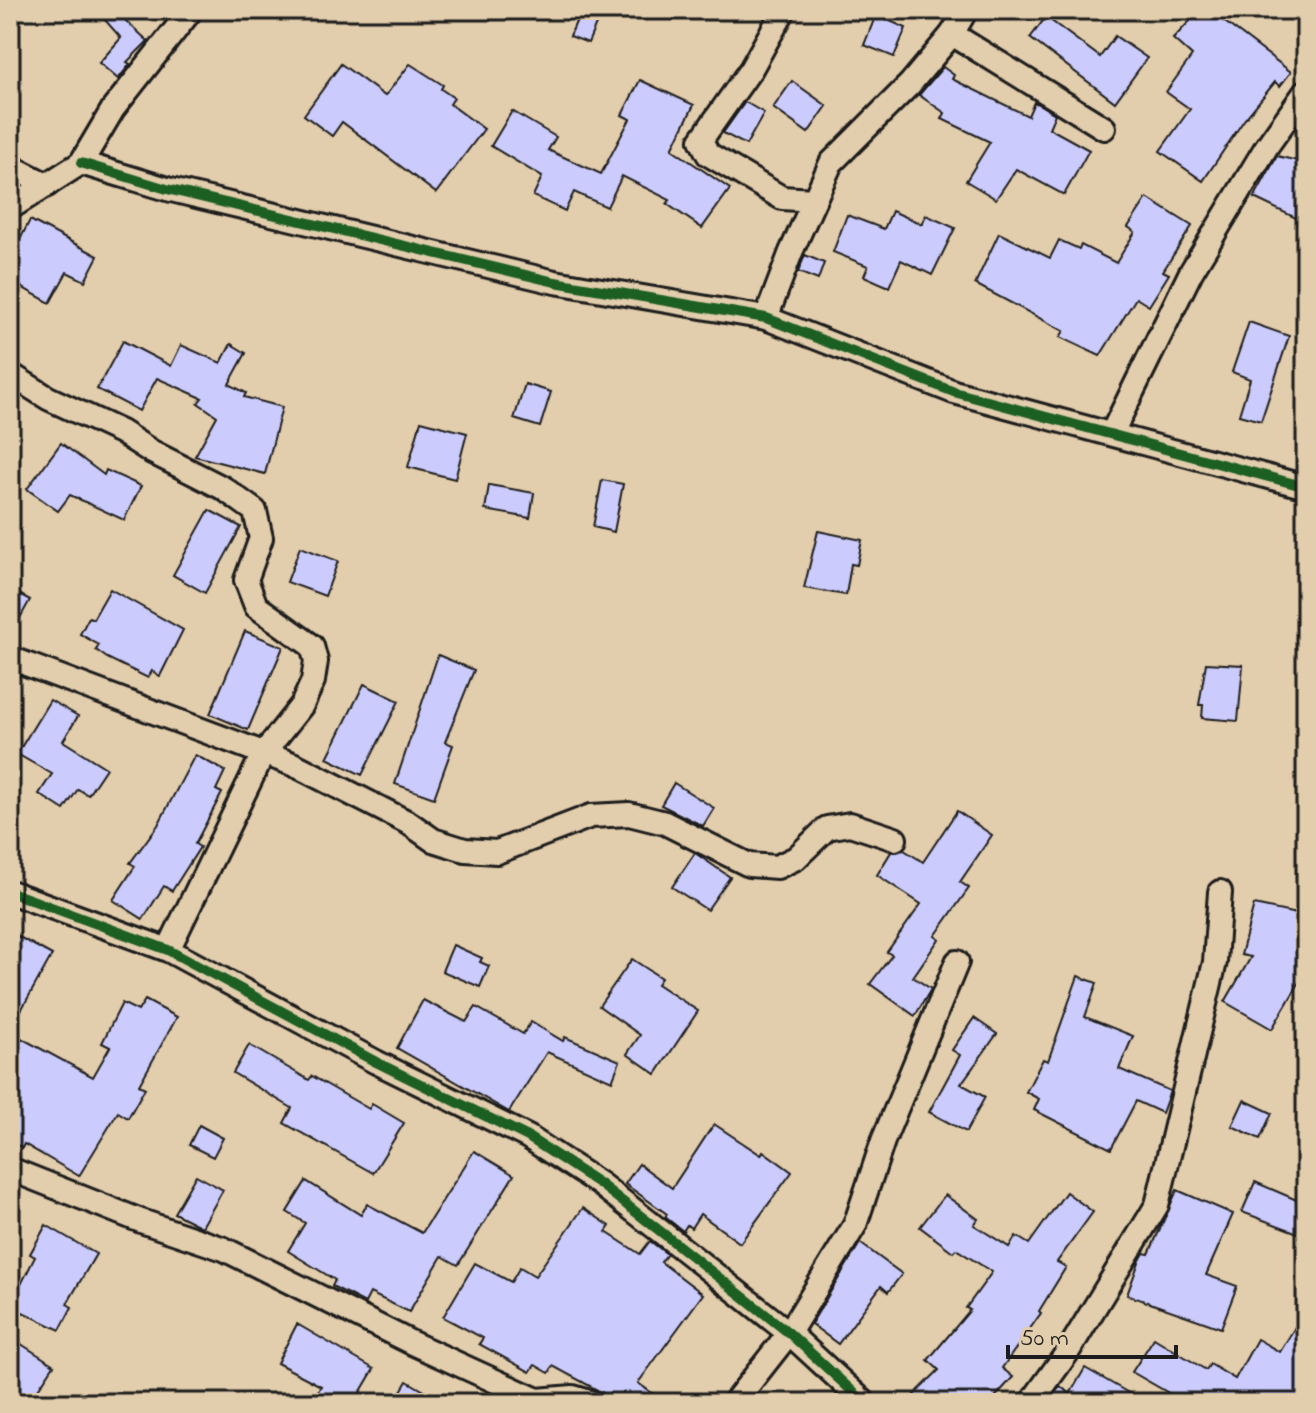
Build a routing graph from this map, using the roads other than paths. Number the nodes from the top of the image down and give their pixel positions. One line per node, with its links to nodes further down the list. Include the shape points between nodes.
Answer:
1 (191, 10): 7 (street, via 113,109)
2 (784, 10): 10 (street, via 701,140 708,154 782,198)
3 (966, 10): 4 (street)
4 (952, 34): 6 (street); 10 (street, via 910,84 844,146)
5 (1306, 91): 14 (street, via 1191,272)
6 (1104, 128)
7 (81, 163): 9 (street); 12 (street, via 167,189 555,282)
8 (10, 166): 9 (street)
9 (47, 185): 11 (street)
10 (814, 200): 12 (street)
11 (10, 208)
12 (766, 318): 14 (street, via 954,392)
13 (10, 374): 17 (street, via 223,488 255,511 261,538 246,580 256,606 312,646 316,661 302,705)
14 (1112, 433): 15 (street)
15 (1306, 487)
16 (10, 658): 17 (street)
17 (263, 754): 18 (street, via 295,765 433,840 465,850 497,852 591,816 629,814 665,823 749,865 777,867 796,858 827,828 850,824); 21 (street)
18 (895, 839)
19 (10, 892): 21 (street)
20 (1220, 892): 28 (street, via 1215,962 1157,1205)
21 (168, 950): 24 (street, via 528,1137 600,1184)
22 (957, 962): 24 (street, via 883,1141 855,1225)
23 (10, 1169): 25 (street, via 224,1249 537,1400 573,1397)
24 (789, 1333): 26 (street); 27 (street)
25 (593, 1403)
26 (734, 1403)
27 (865, 1403)
28 (1031, 1403)

